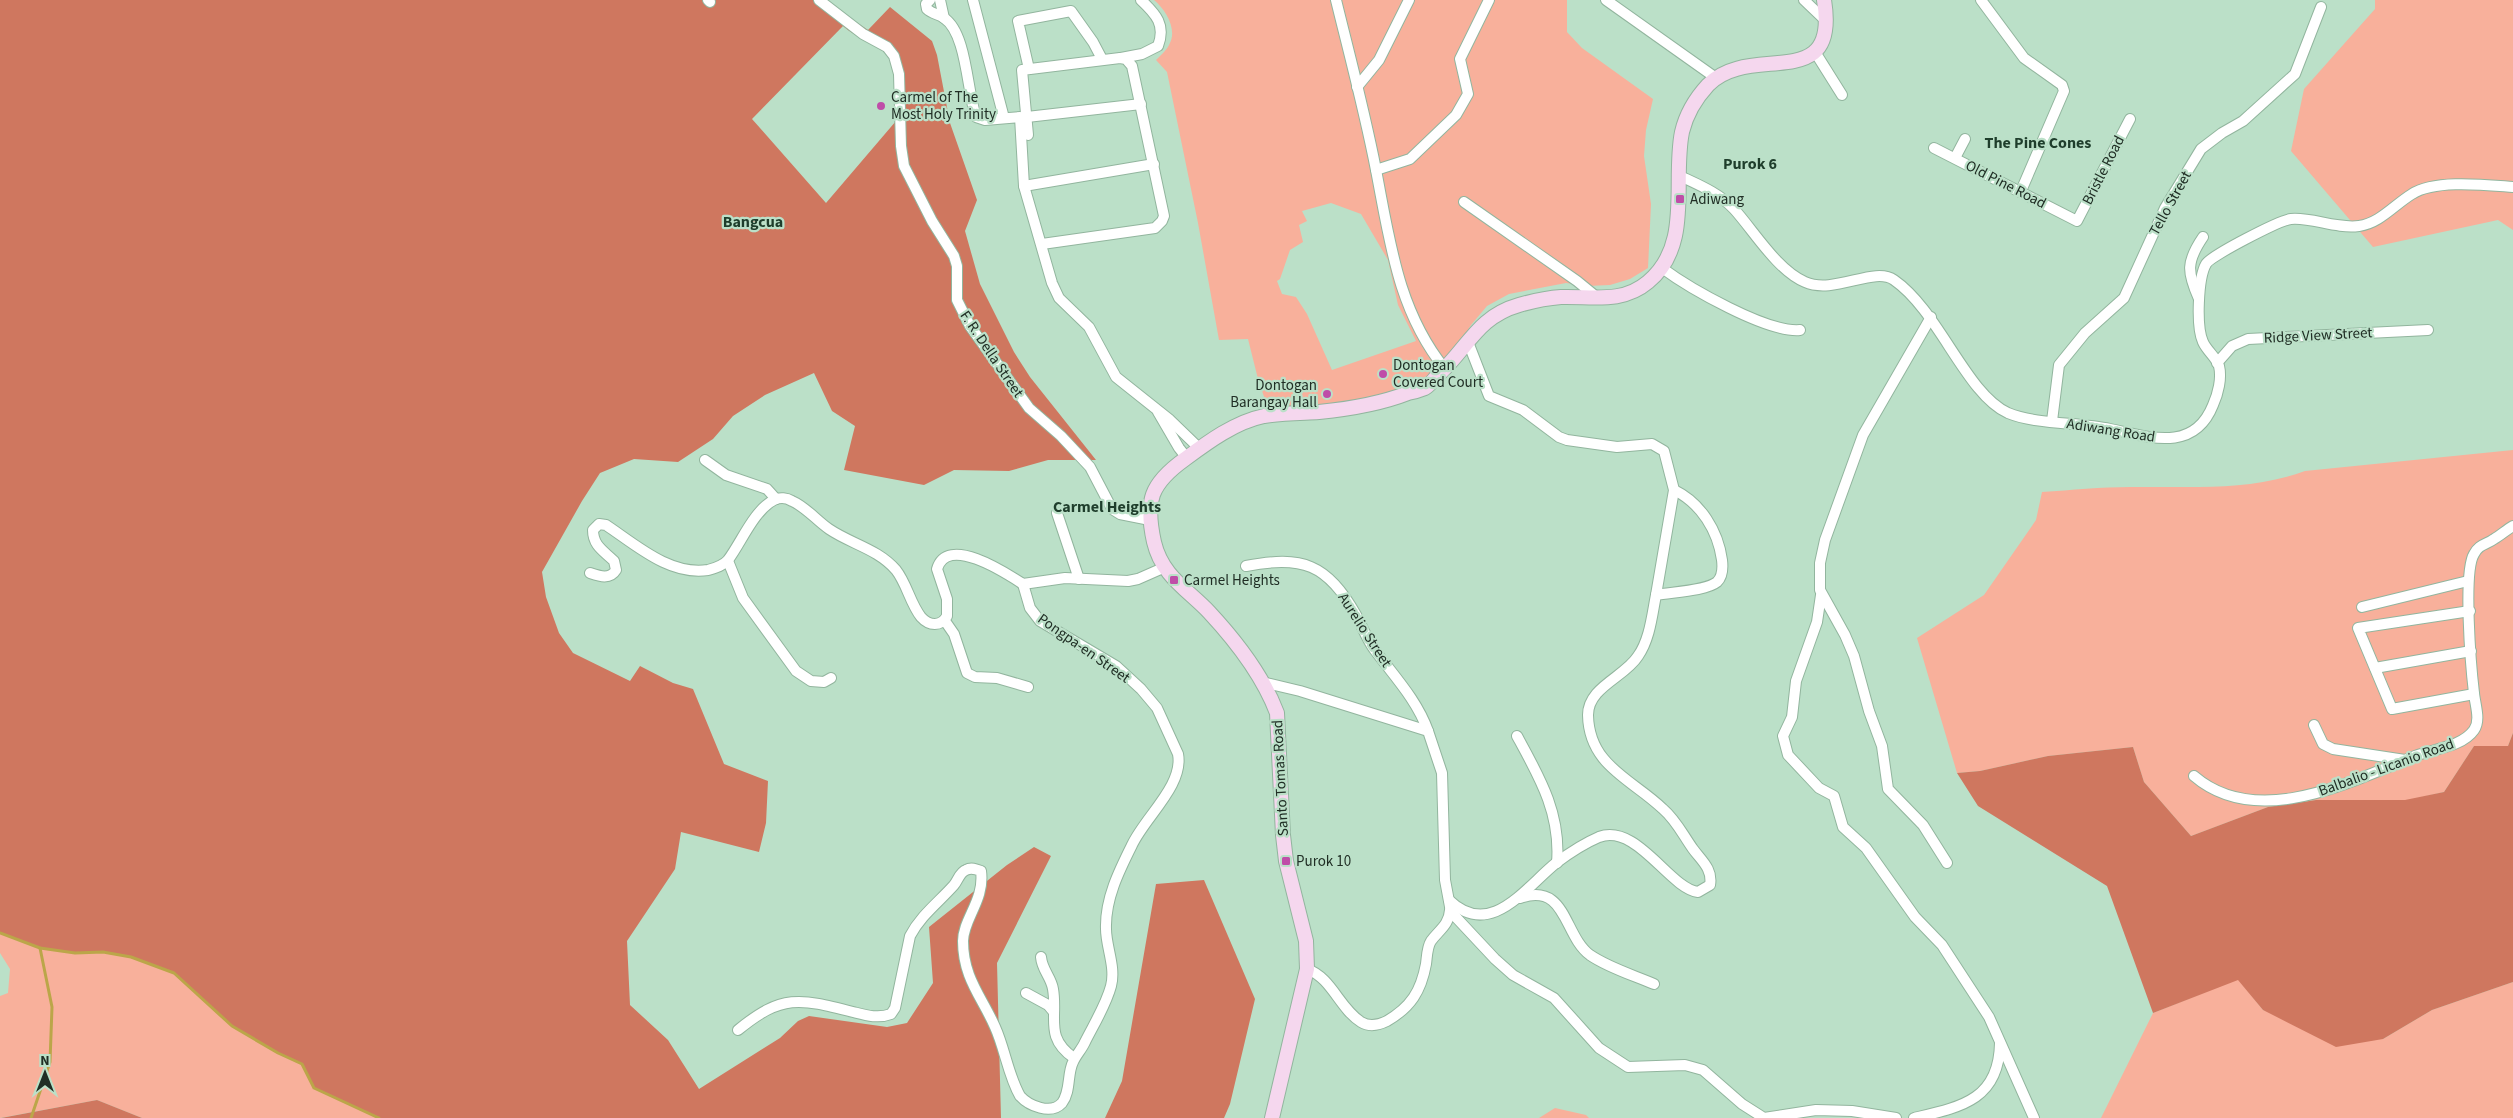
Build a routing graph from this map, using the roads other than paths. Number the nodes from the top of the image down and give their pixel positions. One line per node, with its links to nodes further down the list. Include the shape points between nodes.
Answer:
1 (819, 0): 57 (street, F. R. Della Street, via 863,34 887,46 894,56 899,74 904,166 955,261 958,300 970,326 1029,408 1090,467 1112,509 1120,514)
2 (930, 0): 14 (street, via 926,4 927,9)
3 (940, 0): 14 (street)
4 (973, 0): 25 (street)
5 (1141, 0): 17 (street, via 1159,22 1162,34 1158,46 1142,54)
6 (1336, 0): 21 (street)
7 (1409, 0): 21 (street, via 1378,60)
8 (1489, 0): 31 (street, via 1460,59 1468,94 1456,115 1410,159)
9 (1606, 0): 20 (street)
10 (1804, 0): 15 (street)
11 (1824, 0): 15 (street)
12 (1981, 0): 35 (street, via 2024,58 2062,85 2064,91)
13 (2321, 7): 50 (street, Tello Street, via 2296,74 2243,121 2201,149 2164,208 2124,298 2085,333 2059,365)
14 (944, 18): 25 (street, via 952,26 963,52 976,117 981,120)
15 (1828, 23): 16 (street, via 1825,37)
16 (1815, 52): 20 (street, Santo Tomas Road, via 1800,60 1734,69); 22 (street)
17 (1120, 58): 18 (street); 23 (street, via 1132,66)
18 (1102, 60): 19 (street); 19 (street, via 1072,11 1018,21)
19 (1029, 69): 24 (street, via 1022,70)
20 (1716, 78): 32 (street, Santo Tomas Road, via 1692,106 1682,129)
21 (1357, 87): 31 (street)
22 (1842, 95)
23 (1141, 104): 24 (street); 30 (street)
24 (1027, 117): 33 (street)
25 (1004, 118): 33 (street, via 1020,117)
26 (2130, 119): 37 (street, Bristle Road)
27 (1965, 139): 29 (street)
28 (1934, 148): 29 (street, Old Pine Road)
29 (1955, 158): 35 (street, Old Pine Road)
30 (1154, 164): 33 (street); 39 (street, via 1164,216 1155,228)
31 (1376, 170): 48 (street, via 1404,297 1418,330)
32 (1680, 176): 40 (street, Santo Tomas Road, via 1679,214 1672,245); 43 (street, Adiwang Road, via 1717,195 1732,207 1783,266 1802,281 1819,286 1876,276 1889,277)
33 (1026, 185): 39 (street)
34 (2513, 188): 42 (street, via 2464,185 2424,188 2372,223 2359,226 2332,226 2288,219 2207,261 2202,273)
35 (2021, 191): 37 (street, Old Pine Road)
36 (1464, 202): 41 (street)
37 (2077, 221)
38 (2203, 237): 42 (street, via 2191,254 2191,281)
39 (1042, 244): 49 (street, via 1059,298 1089,327 1116,377)
40 (1662, 268): 41 (street, Santo Tomas Road, via 1652,280 1634,291); 44 (street, via 1708,298 1781,329)
41 (1599, 299): 46 (street, Santo Tomas Road, via 1559,297 1517,306 1494,316 1477,329)
42 (2200, 300): 47 (street, via 2200,334)
43 (1931, 317): 50 (street, Adiwang Road, via 1992,403 2008,413); 67 (street, via 1854,454 1825,540 1820,563)
44 (1800, 330)
45 (2428, 330): 47 (street, Ridge View Street, via 2248,339 2232,346)
46 (1468, 342): 48 (street, Santo Tomas Road); 54 (street, via 1490,396 1523,410 1567,440 1617,447 1656,445 1666,454)
47 (2217, 362): 50 (street, Adiwang Road, via 2219,381 2215,402 2202,427 2190,434 2147,437)
48 (1445, 369): 51 (street, Santo Tomas Road, via 1424,388 1397,398 1342,409 1262,417)
49 (1155, 407): 51 (street); 52 (street)
50 (2052, 421)
51 (1199, 448): 52 (street, Santo Tomas Road)
52 (1187, 458): 57 (street, Santo Tomas Road, via 1158,483 1152,494)
53 (705, 460): 55 (street, via 726,475 767,489)
54 (1674, 490): 66 (street); 66 (street, via 1696,504 1712,527 1720,551 1722,574 1715,583 1707,586)
55 (776, 500): 59 (street, via 764,509 738,542); 70 (street, via 793,501 842,537 878,554 897,571 925,622 935,625)
56 (1057, 513): 63 (street)
57 (1150, 520): 61 (street, Santo Tomas Road)
58 (2513, 526): 64 (street, Balbalio - Licanio Road, via 2494,540 2482,544 2473,555)
59 (728, 561): 62 (street, via 706,570 680,568 648,554 606,525 599,524 593,530 594,539 602,552 614,561 616,570 604,577); 73 (street, via 742,598 796,671 811,681 824,682)
60 (1246, 566): 78 (street, Aurelio Street, via 1273,561 1292,562 1323,573 1341,590 1373,646 1414,701)
61 (1163, 568): 63 (street, via 1128,581); 74 (street, Santo Tomas Road, via 1209,613)
62 (590, 573)
63 (1080, 579): 65 (street)
64 (2468, 581): 68 (street); 69 (street, Balbalio - Licanio Road)
65 (1023, 584): 70 (street, via 1003,570 972,557 945,558 937,569 948,606); 93 (street, Pongpa-en Street, via 1030,608 1040,621 1116,666 1141,689 1157,708 1178,754 1176,777 1142,825 1113,887 1106,927 1113,977 1108,996)
66 (1656, 595): 82 (street, via 1639,656 1603,687 1591,703 1588,715 1591,732 1606,764 1654,800 1676,823 1708,867 1710,885 1698,892 1688,888 1640,848 1617,837 1599,837)
67 (1821, 595): 83 (street, via 1834,613 1854,656 1882,746 1888,789 1923,825); 92 (street, via 1817,622 1796,681 1792,717 1783,736 1788,755 1820,788 1834,796 1843,827 1866,848 1915,917 1942,945)
68 (2362, 607)
69 (2470, 611): 71 (street, Balbalio - Licanio Road); 72 (street, via 2358,628)
70 (945, 621): 75 (street, via 954,634 967,673)
71 (2471, 651): 72 (street); 76 (street, Balbalio - Licanio Road)
72 (2375, 668): 76 (street, via 2392,709)
73 (831, 678)
74 (1262, 682): 78 (street); 87 (street, Santo Tomas Road, via 1277,712 1278,772 1286,861 1306,941)
75 (1028, 687)
76 (2474, 694): 80 (street, Balbalio - Licanio Road, via 2477,715 2473,732 2462,740)
77 (2314, 726): 80 (street, via 2323,744 2333,749)
78 (1428, 732): 85 (street, Aurelio Street, via 1442,773 1445,880)
79 (1517, 736): 82 (street, via 1543,787 1556,823)
80 (2406, 760): 81 (street, Balbalio - Licanio Road, via 2331,790 2267,799 2238,800 2220,794)
81 (2194, 776)
82 (1557, 863): 84 (street)
83 (1946, 863)
84 (1519, 898): 85 (street, via 1482,915 1464,912); 88 (street, via 1531,894 1550,899 1561,909 1576,939 1591,955 1611,967)
85 (1450, 905): 87 (street, via 1448,923 1431,941 1417,995 1403,1010 1382,1023 1362,1022 1316,972); 95 (street, via 1495,959 1513,975 1554,998 1599,1048 1628,1067 1685,1065 1703,1070 1742,1104 1764,1118 1816,1110)
86 (1041, 957): 90 (street, via 1043,971 1054,991)
87 (1307, 969): 94 (street, Santo Tomas Road)
88 (1654, 984)
89 (1026, 993): 90 (street)
90 (1053, 1011): 93 (street, via 1053,1029 1060,1046)
91 (738, 1030): 93 (street, via 773,1005 783,1002 824,1004 870,1016 891,1014 910,936 962,872 971,868 981,871 981,883 974,912 964,931 964,957 974,989 994,1025 1020,1096 1036,1107 1057,1106 1066,1095)
92 (2000, 1039): 96 (street, via 2000,1060 1994,1080 1981,1092 1964,1105); 97 (street)
93 (1074, 1058)
94 (1272, 1118)
95 (1896, 1118)
96 (1914, 1118)
97 (2034, 1118)

